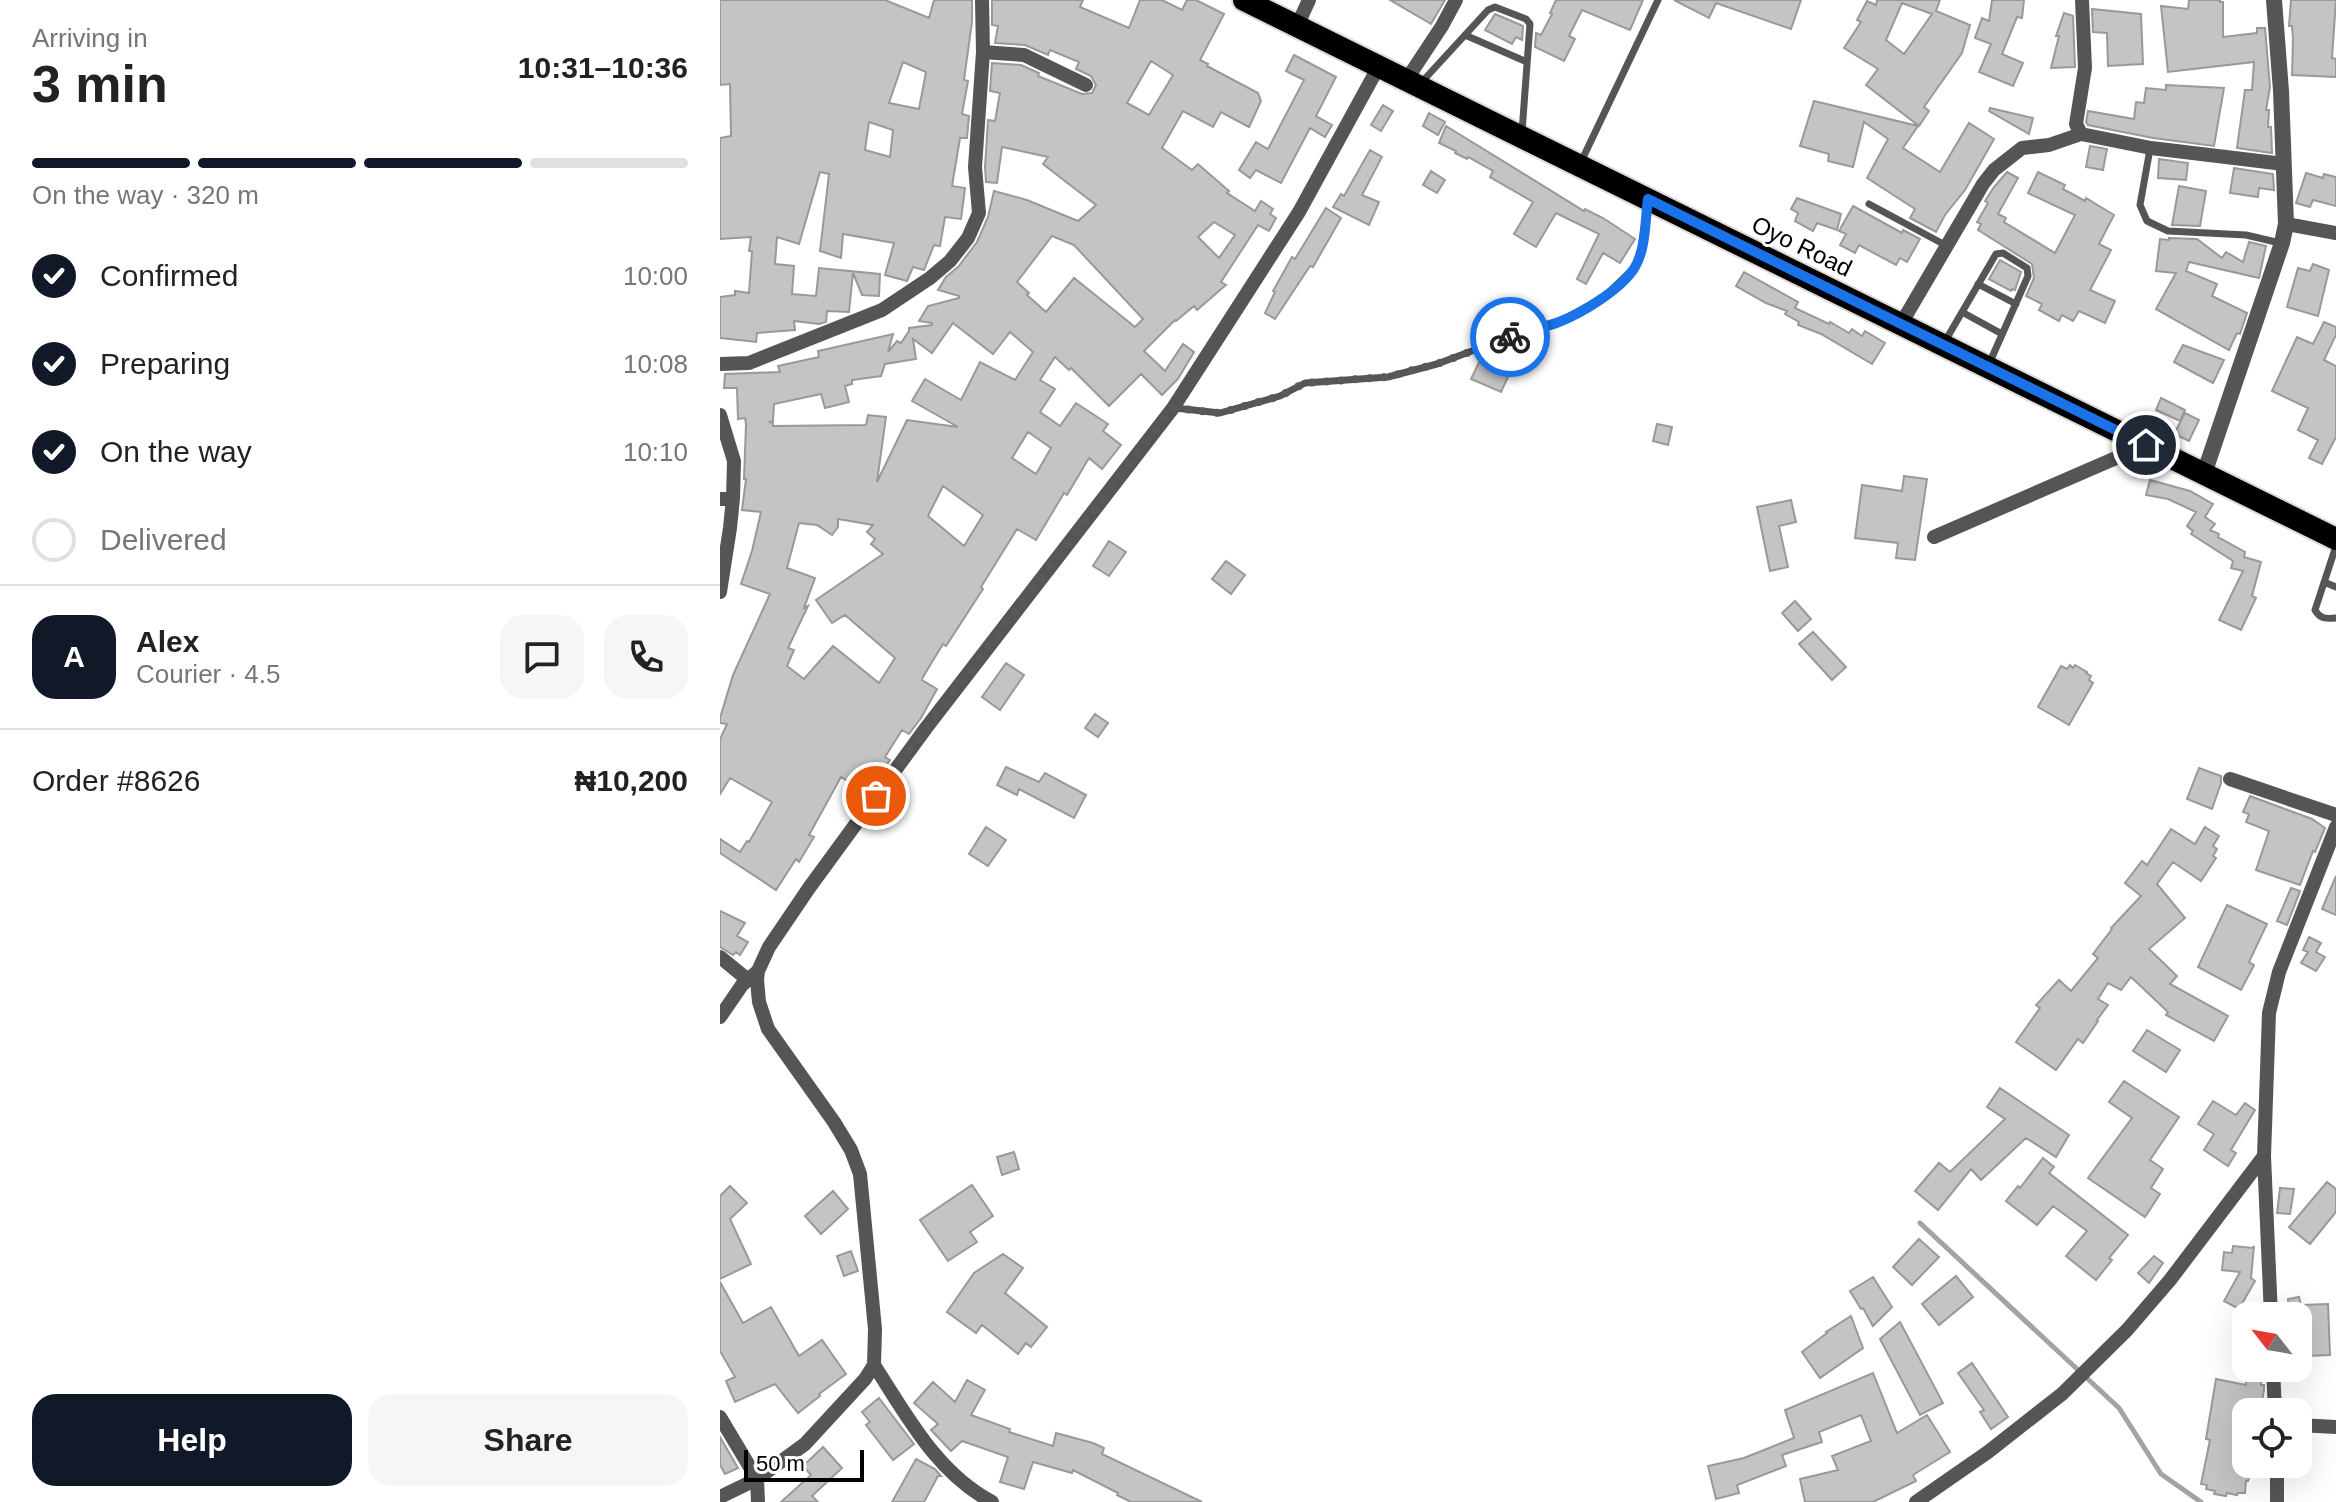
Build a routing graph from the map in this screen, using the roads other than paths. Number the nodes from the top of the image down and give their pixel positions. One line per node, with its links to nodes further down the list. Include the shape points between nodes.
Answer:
1 (982, 0): 10 (street)
2 (1244, 0): 8 (highway, Oyo Road)
3 (1309, 0): 8 (street)
4 (1456, 0): 13 (street)
5 (1658, 0): 19 (lane)
6 (2082, 0): 15 (street, via 2085,68 2076,124)
7 (2274, 0): 18 (street)
8 (1297, 26): 12 (highway, Oyo Road)
9 (1465, 35): 11 (lane); 11 (lane, via 1495,7 1526,19); 13 (lane)
10 (983, 52): 14 (street, via 1024,55); 32 (street, via 975,167 979,213 950,261 882,310 749,363)
11 (1527, 62): 16 (lane)
12 (1379, 66): 13 (highway, Oyo Road); 34 (street, via 1299,212)
13 (1413, 82): 16 (highway, Oyo Road)
14 (1086, 85)
15 (2081, 134): 17 (street); 25 (street, via 2022,148 1994,170)
16 (1521, 136): 19 (highway, Oyo Road)
17 (2151, 148): 18 (street); 24 (lane, via 2140,205 2147,221 2168,231 2246,235)
18 (2284, 164): 22 (street)
19 (1580, 165): 20 (highway, Oyo Road)
20 (1648, 199): 29 (highway, Oyo Road); 34 (lane, via 1635,267 1604,297 1559,322 1388,377 1305,383 1220,413)
21 (1869, 204): 25 (lane)
22 (2286, 224): 23 (street); 24 (street)
23 (2336, 233)
24 (2282, 243): 37 (street)
25 (1947, 246): 29 (street)
26 (1978, 284): 27 (lane); 27 (lane, via 1996,254 2003,253 2029,271); 28 (lane)
27 (2016, 304): 30 (lane)
28 (1962, 312): 30 (lane); 31 (lane)
29 (1901, 324): 31 (highway, Oyo Road)
30 (2002, 334): 33 (lane)
31 (1943, 345): 33 (highway, Oyo Road)
32 (720, 364)
33 (1987, 367): 36 (highway, Oyo Road)
34 (1173, 408): 50 (street, via 917,740)
35 (721, 422): 38 (street, via 734,461)
36 (2146, 445): 37 (highway, Oyo Road); 39 (street)
37 (2204, 474): 40 (highway, Oyo Road)
38 (726, 498): 44 (street, via 730,528)
39 (1934, 537)
40 (2336, 539)
41 (2336, 546): 42 (lane)
42 (2324, 582): 43 (lane); 45 (lane, via 2315,610 2326,619)
43 (2336, 587)
44 (720, 592)
45 (2336, 618)
46 (2230, 779): 47 (street)
47 (2336, 815)
48 (2336, 827): 52 (street, via 2279,972 2269,1013)
49 (720, 957): 50 (street)
50 (753, 975): 51 (street); 54 (street, via 768,1029 834,1122 860,1174)
51 (720, 1017)
52 (2264, 1156): 53 (street); 63 (street, via 2127,1330 2062,1394)
53 (2270, 1302)
54 (874, 1365): 59 (street, via 805,1444); 62 (street, via 947,1469)
55 (720, 1417): 59 (street)
56 (2312, 1426): 57 (street)
57 (2336, 1427)
58 (2277, 1478): 64 (street)
59 (757, 1479): 60 (street); 61 (street)
60 (720, 1497)
61 (758, 1502)
62 (992, 1502)
63 (1916, 1502)
64 (2277, 1502)

